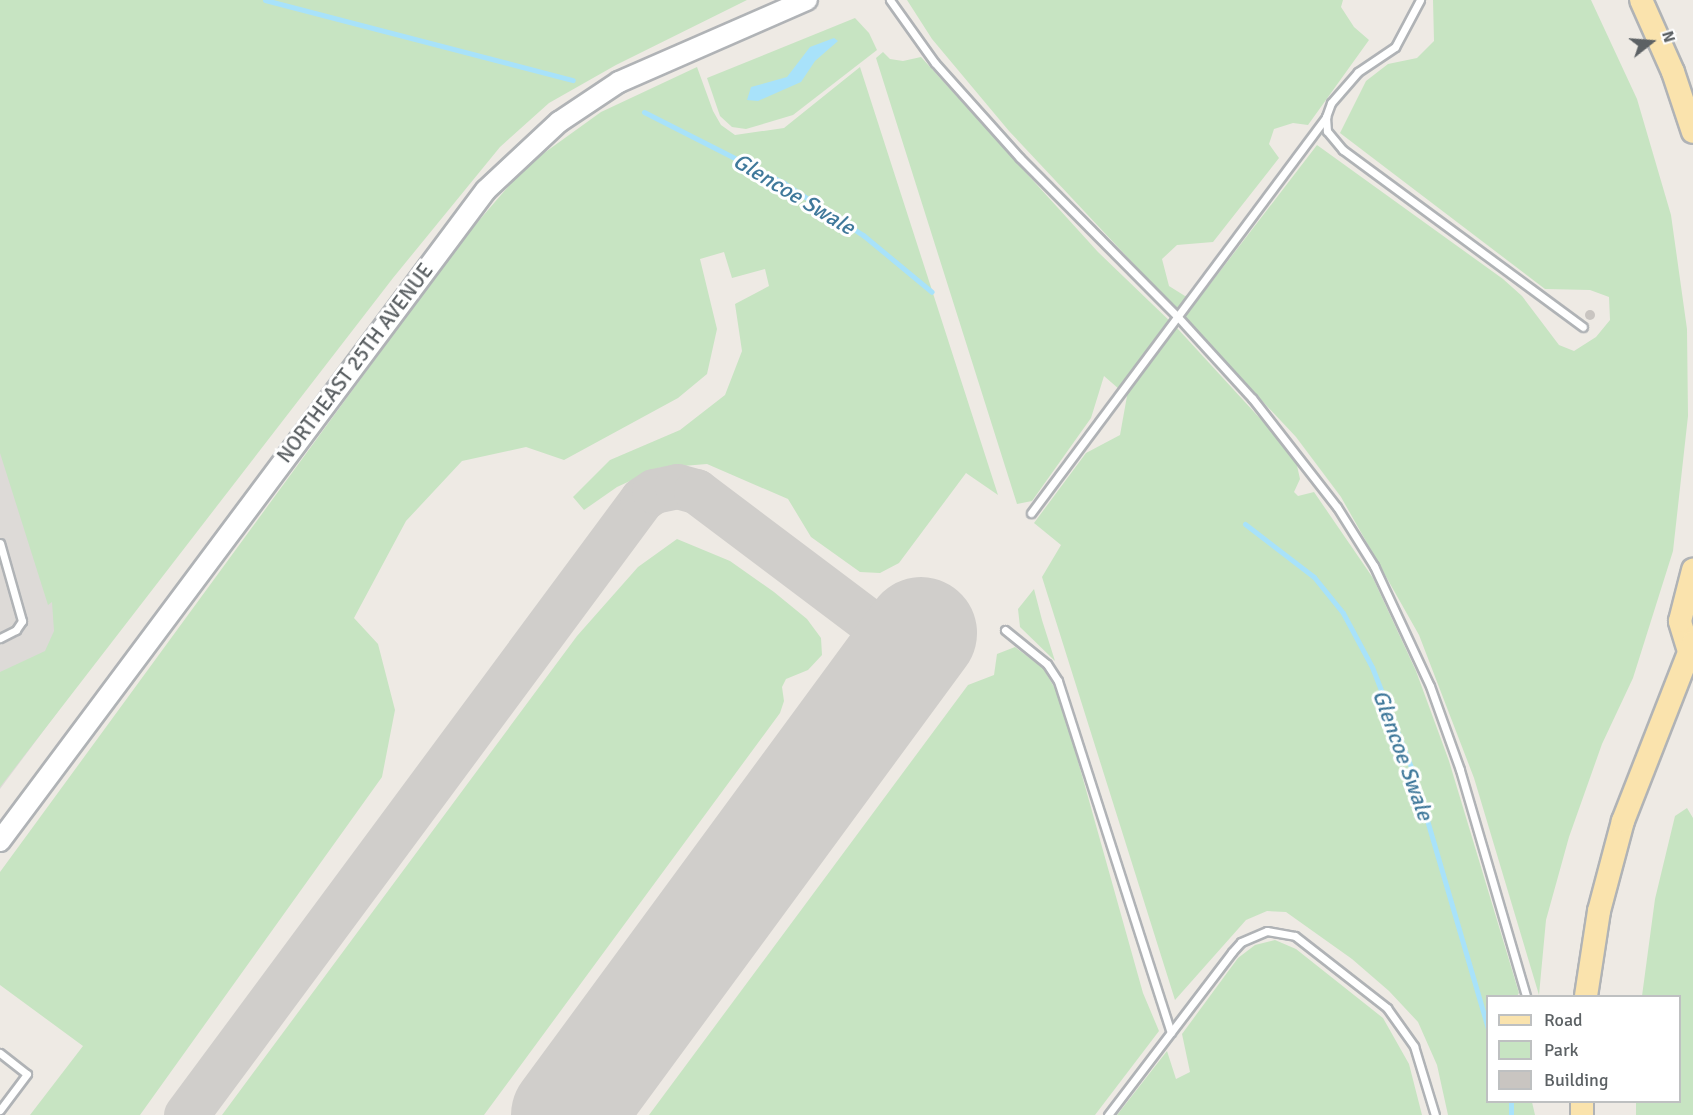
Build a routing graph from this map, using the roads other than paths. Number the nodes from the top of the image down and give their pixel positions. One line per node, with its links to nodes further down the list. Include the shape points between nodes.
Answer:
1 (807, 0): 15 (main road, NORTHEAST 25TH AVENUE, via 619,82 559,122 486,190)
2 (890, 0): 7 (lane, via 935,63 1020,158)
3 (1420, 0): 5 (lane, via 1395,47 1358,72 1330,103)
4 (1641, 0): 6 (main road, via 1673,72)
5 (1326, 117): 7 (lane); 8 (lane, via 1331,140 1343,150)
6 (1693, 132)
7 (1177, 316): 9 (lane); 16 (lane, via 1299,455 1337,507 1384,585 1430,686 1460,770)
8 (1583, 327)
9 (1031, 513)
10 (0, 543): 13 (lane, via 22,621 16,630)
11 (1693, 570): 14 (main road, via 1680,621)
12 (1005, 630): 18 (lane, via 1047,664 1058,681)
13 (0, 638)
14 (1691, 645): 17 (main road, via 1623,821 1599,911)
15 (0, 841)
16 (1527, 995)
17 (1586, 995)
18 (1171, 1032): 21 (lane); 22 (lane, via 1241,942 1267,931 1288,933 1387,1008 1414,1046)
19 (0, 1053): 20 (lane, via 27,1074)
20 (0, 1110)
21 (1108, 1115)
22 (1435, 1115)

